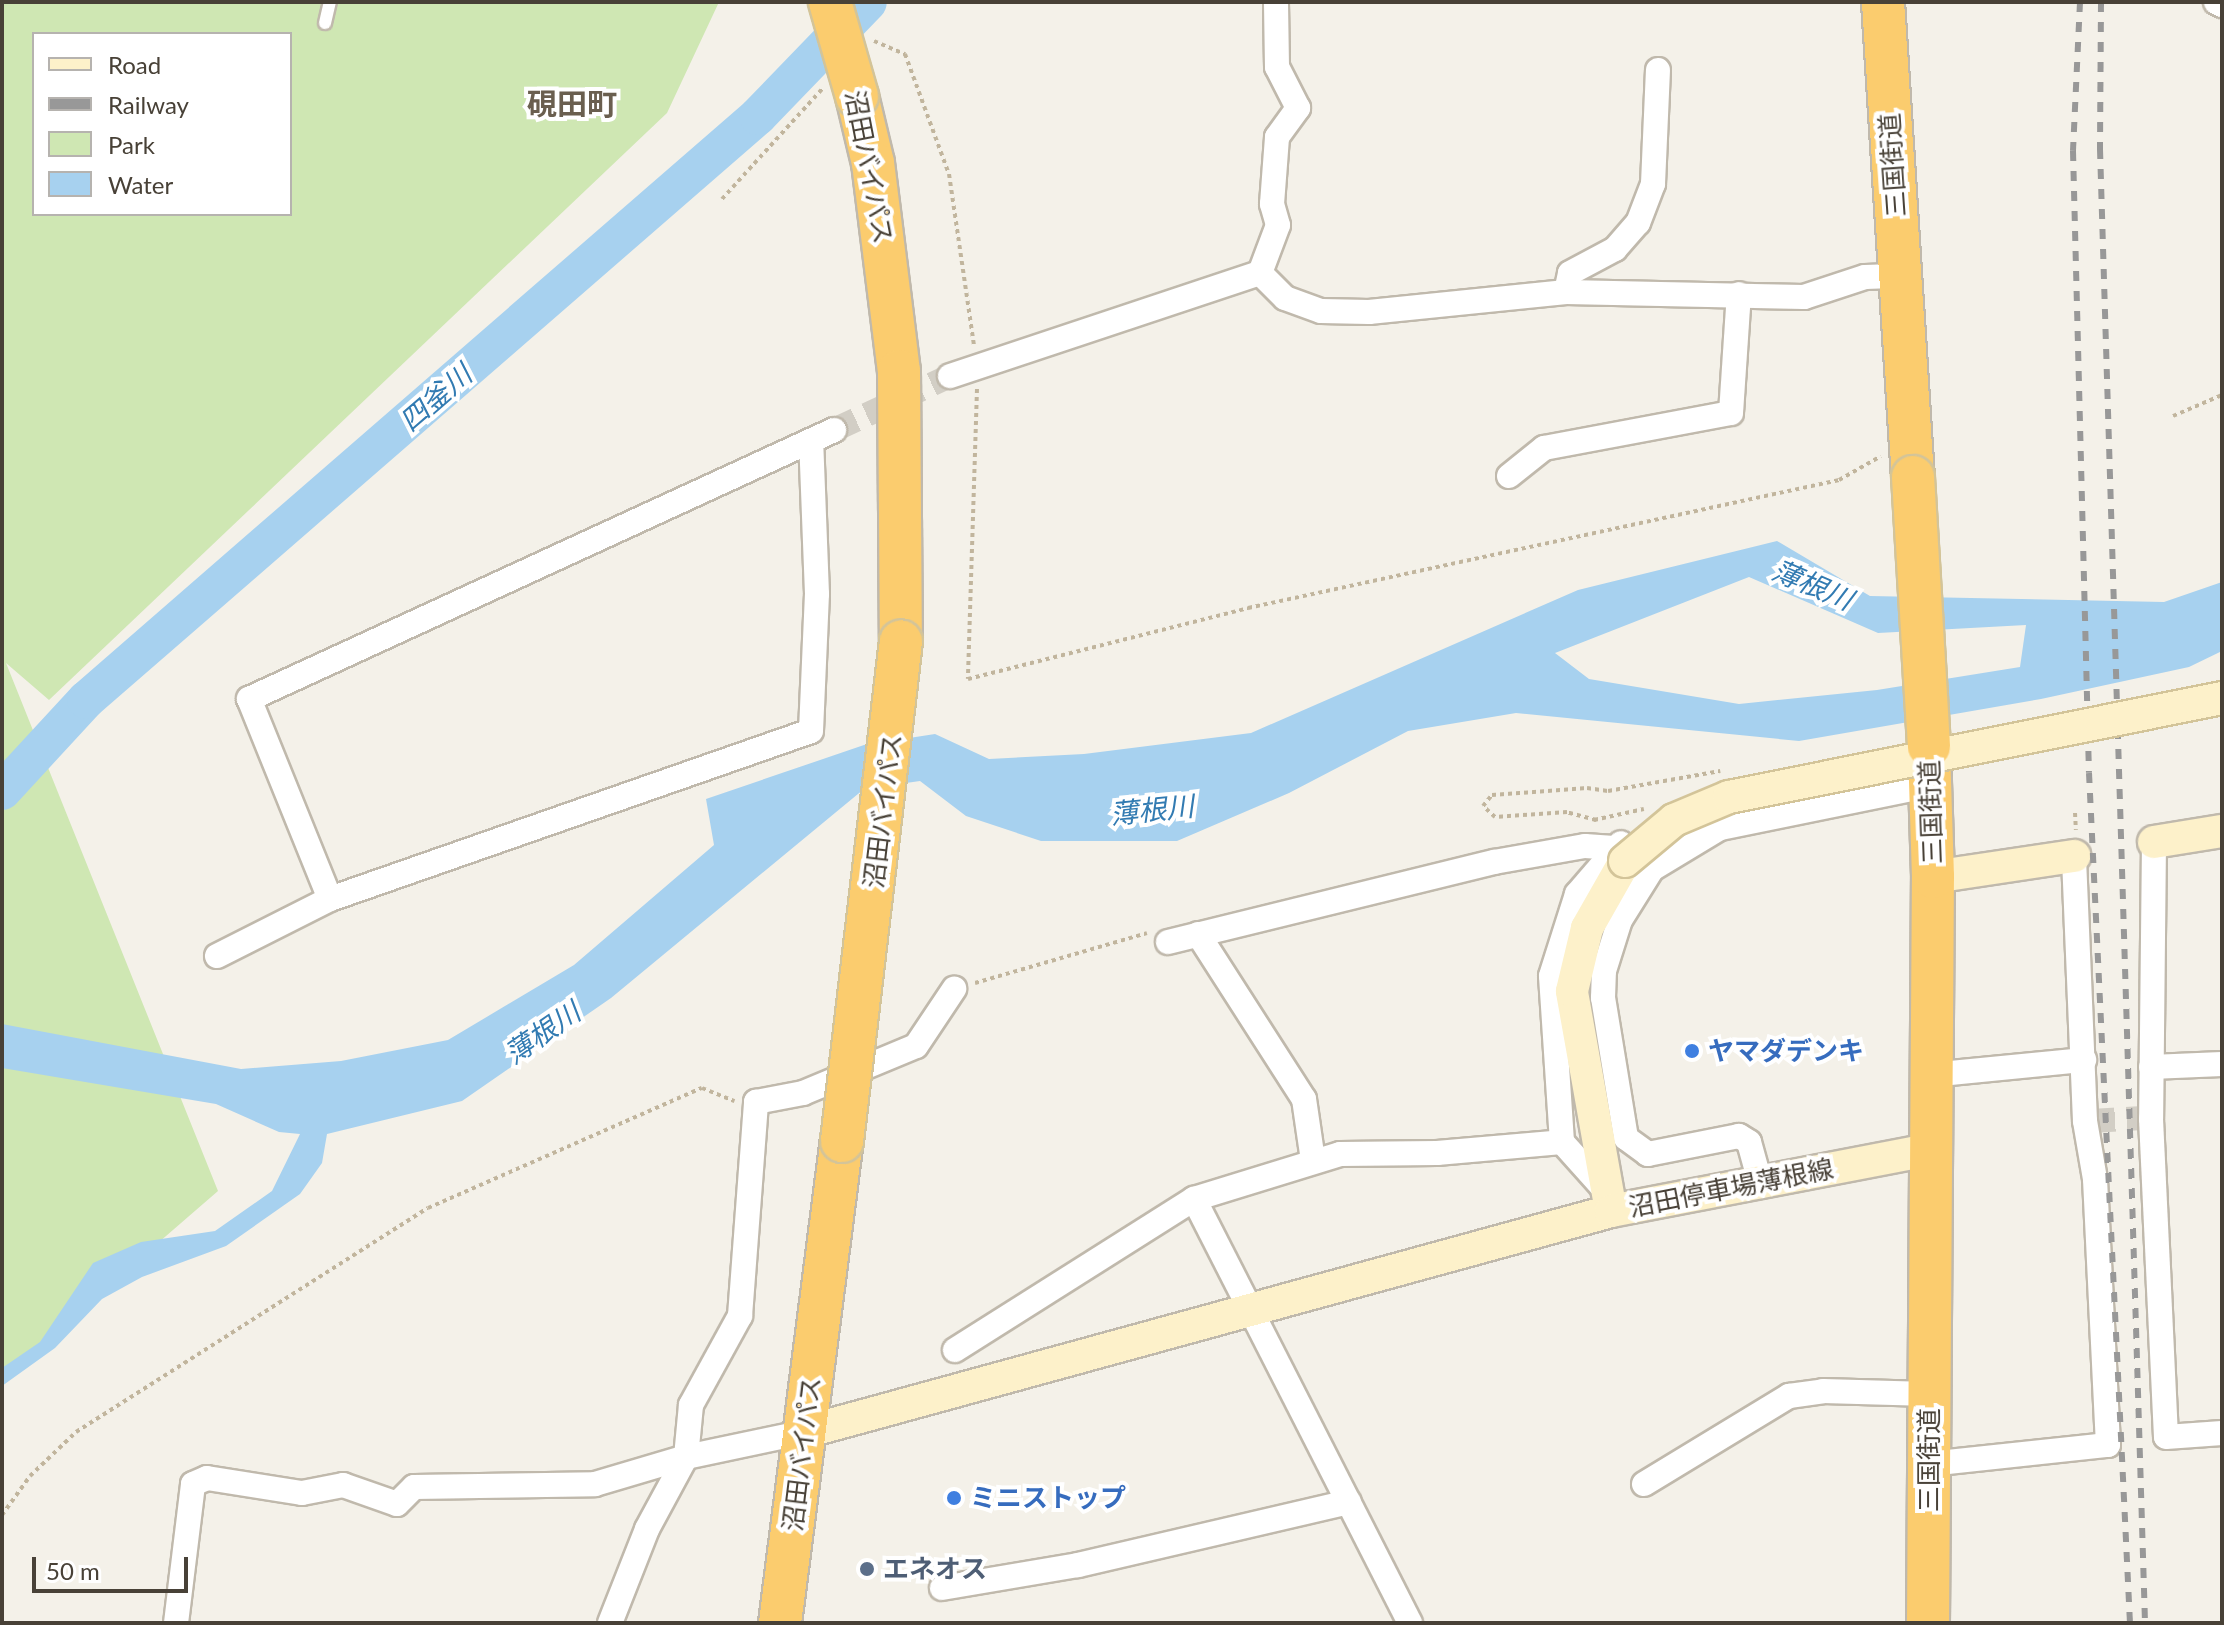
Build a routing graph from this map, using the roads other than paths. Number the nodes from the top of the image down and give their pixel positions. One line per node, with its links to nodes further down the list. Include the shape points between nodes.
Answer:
1 (330, 2): 7 (lane)
2 (830, 2): 43 (highway, 沼田バイパス, bridge, via 841,90 873,163 899,371 901,641)
3 (1276, 2): 9 (street, via 1277,67 1298,108 1277,137 1272,204 1278,225)
4 (1883, 2): 10 (highway, 三国街道)
5 (2216, 2): 6 (street)
6 (2222, 5)
7 (325, 23)
8 (1658, 70): 11 (street, via 1653,184 1638,223 1615,249 1570,273)
9 (1260, 273): 11 (street, via 1285,298 1321,311 1369,312); 13 (street)
10 (1900, 276): 12 (street, via 1865,277 1804,297); 18 (highway, 三国街道, bridge)
11 (1566, 292): 12 (street)
12 (1739, 294): 16 (street, via 1731,413 1544,448)
13 (950, 376)
14 (834, 430): 15 (street)
15 (811, 441): 25 (street, via 817,594 811,731); 25 (street, via 249,699)
16 (1509, 476)
17 (2222, 698): 22 (main road, 沼田停車場薄根線, bridge, via 1729,797 1674,820)
18 (1930, 766): 20 (street); 24 (highway, 三国街道)
19 (2222, 831): 21 (main road)
20 (1698, 839): 22 (street, via 1624,841); 37 (street, via 1652,869 1620,920 1604,971 1626,1138 1648,1154 1739,1136 1749,1142)
21 (2154, 842): 32 (street)
22 (1619, 855): 26 (street, via 1585,846 1494,862); 34 (street, via 1577,894 1551,976); 39 (main road, 沼田停車場薄根線, via 1587,928 1572,991)
23 (2074, 856): 24 (main road); 30 (street)
24 (1933, 877): 33 (highway, 三国街道)
25 (330, 899): 28 (street)
26 (1198, 934): 27 (street); 36 (street, via 1304,1099)
27 (1168, 942)
28 (217, 956)
29 (954, 989): 45 (street, via 916,1046 803,1093 756,1102 740,1316 691,1405)
30 (2084, 1060): 33 (street); 46 (street, via 2108,1445)
31 (2222, 1064): 32 (street)
32 (2151, 1067): 44 (street, via 2147,1119 2166,1437)
33 (1930, 1075): 35 (highway, 三国街道)
34 (1562, 1142): 36 (street, via 1437,1153 1340,1154); 39 (street)
35 (1929, 1150): 37 (main road, 沼田停車場薄根線); 42 (highway, 三国街道)
36 (1313, 1161): 38 (street)
37 (1760, 1182): 39 (main road, 沼田停車場薄根線)
38 (1194, 1199): 40 (street); 41 (street)
39 (1608, 1200): 40 (main road)
40 (1251, 1308): 43 (main road); 48 (street)
41 (955, 1350)
42 (1929, 1394): 46 (highway, 三国街道); 47 (street, via 1823,1391 1789,1396)
43 (805, 1432): 45 (street); 52 (highway, 沼田バイパス)
44 (2222, 1433)
45 (686, 1457): 50 (street, via 595,1484 414,1487 397,1504 343,1485 302,1493 207,1478 193,1484); 51 (street, via 647,1529)
46 (1929, 1464): 54 (highway, 三国街道)
47 (1644, 1484)
48 (1349, 1502): 49 (street, via 1078,1565); 53 (street)
49 (942, 1588)
50 (176, 1623)
51 (610, 1623)
52 (780, 1623)
53 (1410, 1623)
54 (1928, 1623)

